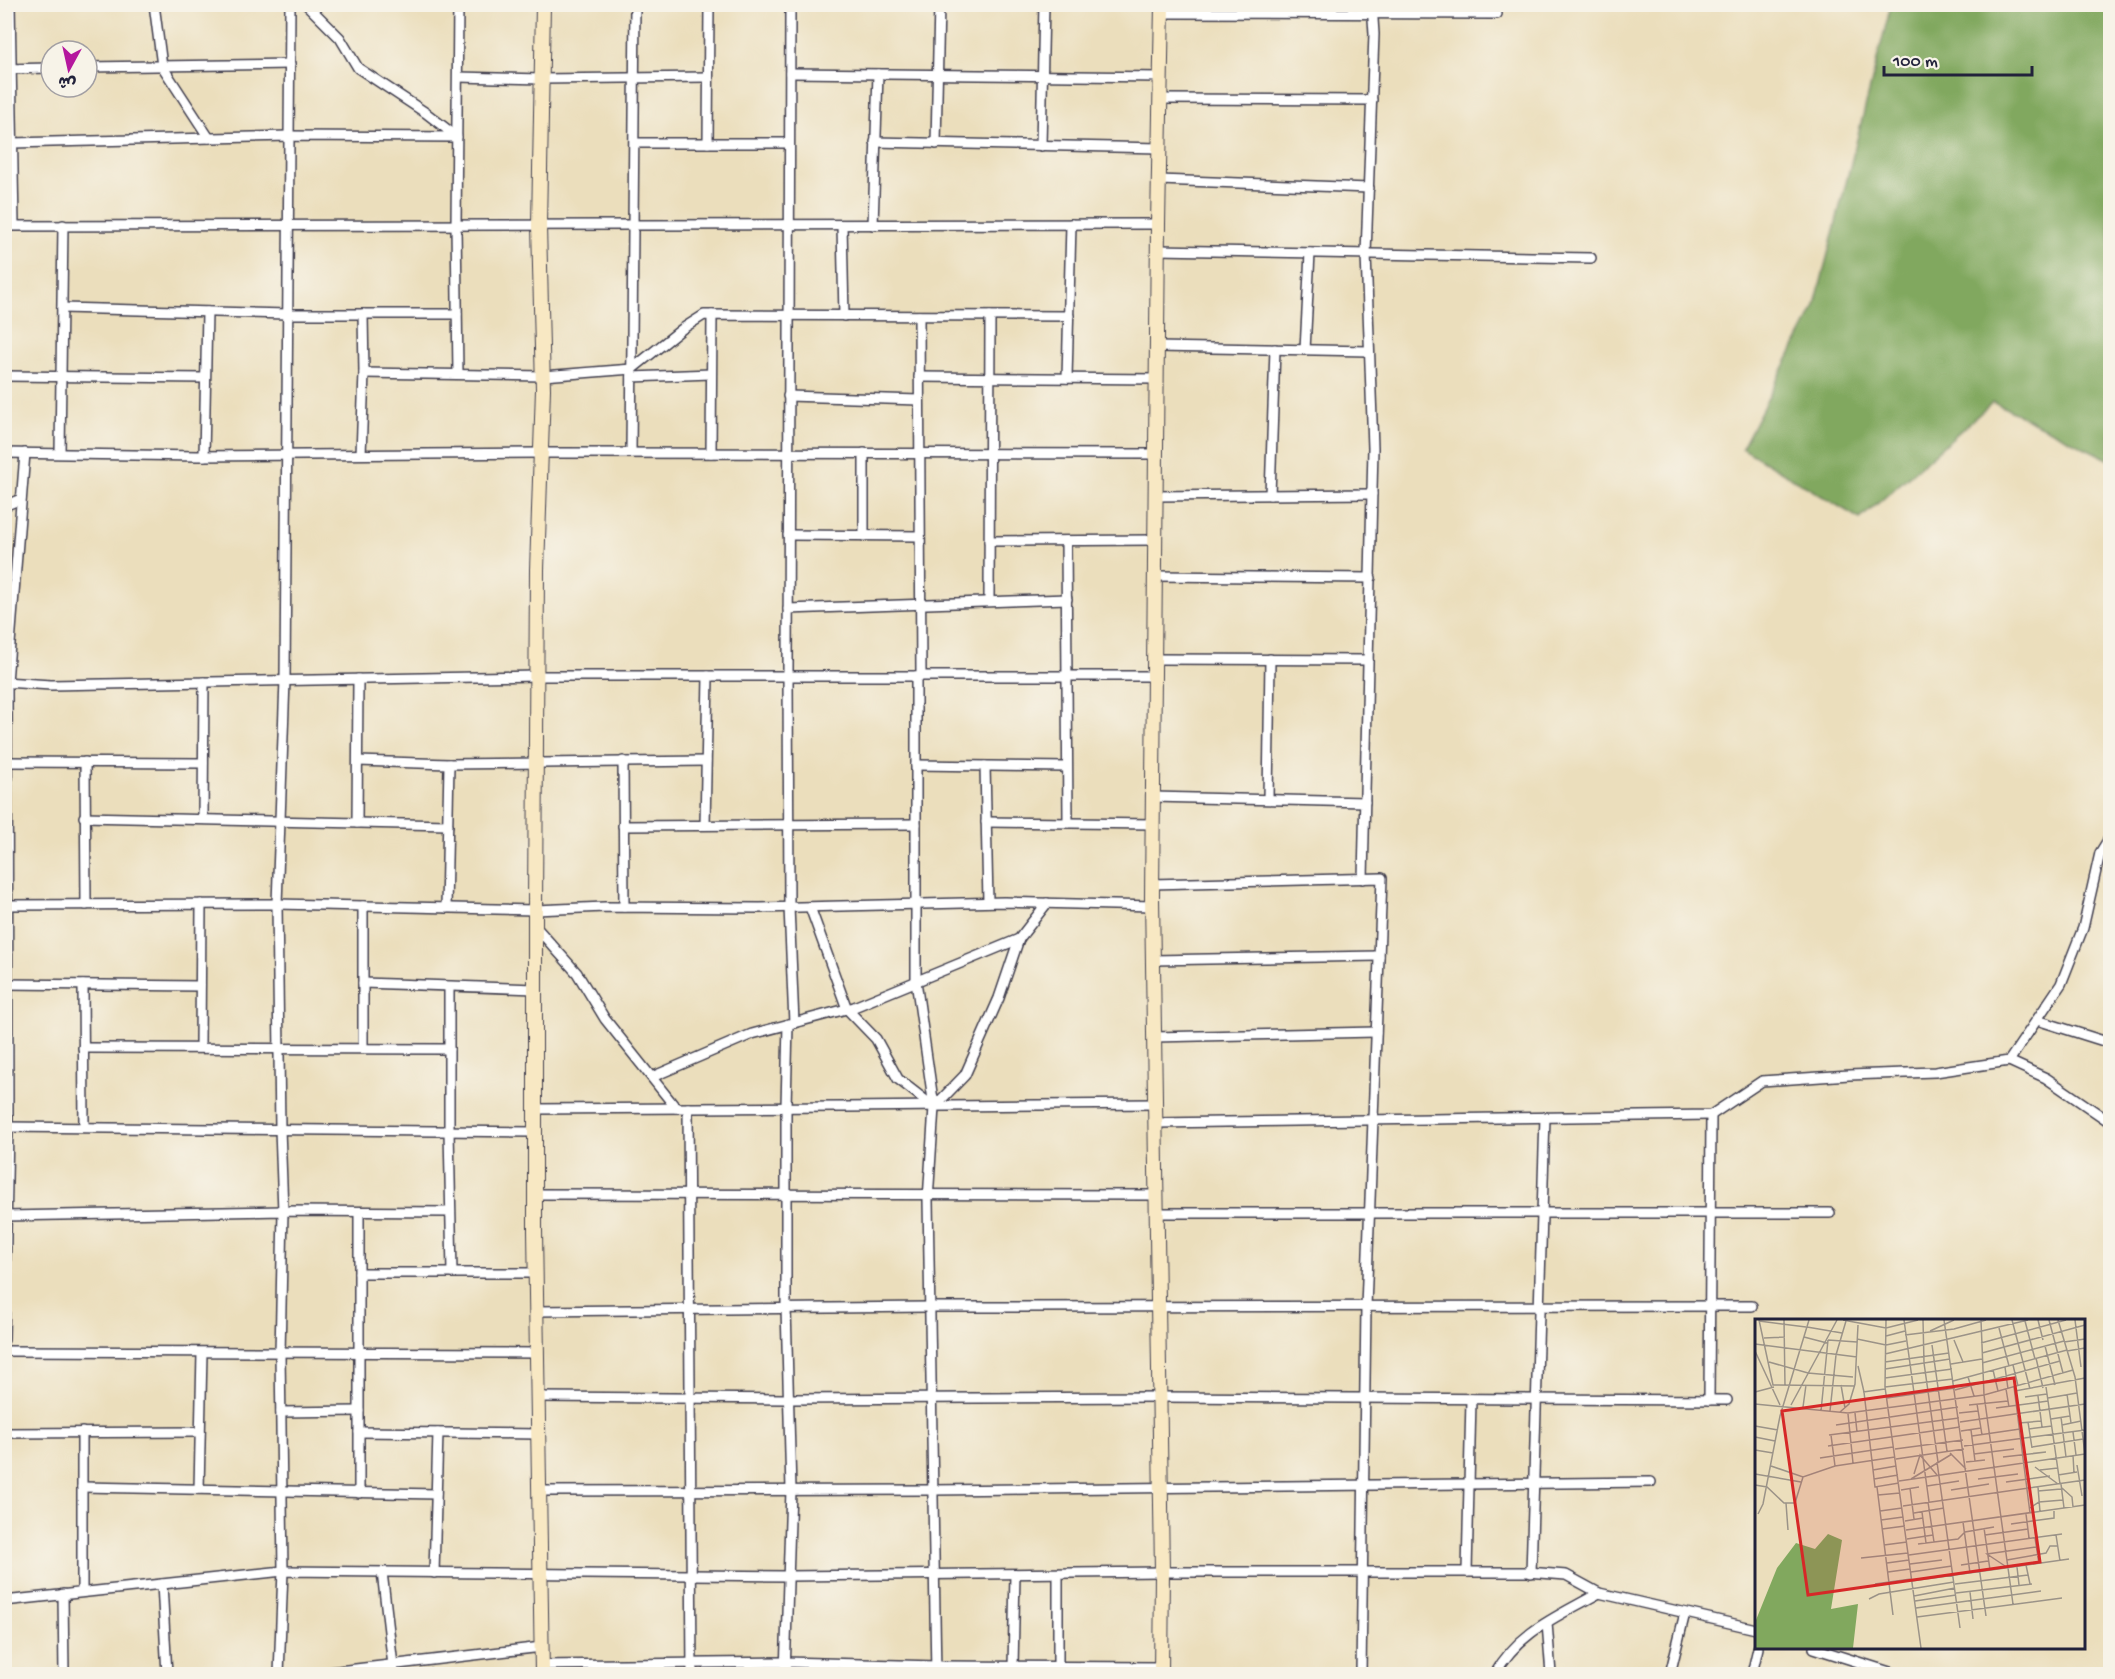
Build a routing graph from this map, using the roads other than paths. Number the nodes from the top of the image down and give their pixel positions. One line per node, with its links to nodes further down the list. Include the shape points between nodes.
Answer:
1 (10, 4): 19 (street)
2 (154, 4): 16 (street)
3 (290, 4): 15 (street)
4 (306, 4): 32 (street, via 340,38 358,68)
5 (458, 4): 24 (street)
6 (543, 4): 28 (main road)
7 (635, 4): 27 (street)
8 (709, 4): 25 (street)
9 (790, 4): 20 (street)
10 (939, 4): 22 (street)
11 (1044, 4): 23 (street)
12 (1162, 9): 13 (street); 26 (main road)
13 (1372, 9): 14 (street); 30 (street)
14 (1497, 14)
15 (290, 64): 16 (street); 31 (street)
16 (162, 66): 17 (street); 33 (street)
17 (99, 67)
18 (39, 68): 19 (street)
19 (8, 69): 36 (street)
20 (790, 73): 21 (street); 34 (street)
21 (878, 74): 22 (street); 35 (street)
22 (938, 75): 23 (street); 39 (street)
23 (1042, 76): 26 (street); 40 (street)
24 (458, 77): 28 (street); 32 (street)
25 (708, 77): 27 (street); 38 (street)
26 (1161, 77): 29 (main road)
27 (635, 78): 28 (street); 37 (street)
28 (542, 79): 50 (main road)
29 (1161, 99): 30 (street); 41 (main road)
30 (1372, 100): 43 (street)
31 (289, 136): 32 (street); 33 (street); 48 (street)
32 (457, 136): 49 (street)
33 (209, 138): 36 (street)
34 (789, 142): 38 (street); 52 (street)
35 (875, 142): 39 (street); 54 (street)
36 (12, 143): 46 (street)
37 (635, 143): 38 (street); 51 (street)
38 (708, 143)
39 (936, 144): 40 (street)
40 (1041, 146): 41 (street)
41 (1160, 148): 42 (main road)
42 (1159, 180): 43 (street); 45 (main road)
43 (1369, 188): 58 (street)
44 (1071, 224): 45 (street); 54 (street); 70 (street)
45 (1158, 224): 56 (main road)
46 (8, 225): 47 (street); 55 (street)
47 (63, 225): 48 (street); 60 (street)
48 (289, 225): 49 (street); 62 (street)
49 (456, 225): 50 (street); 64 (street)
50 (539, 225): 51 (street); 80 (main road)
51 (634, 225): 52 (street); 76 (street)
52 (788, 225): 53 (street); 66 (street)
53 (842, 225): 54 (street); 67 (street)
54 (873, 225)
55 (4, 241)
56 (1158, 250): 57 (street); 71 (main road)
57 (1310, 253): 58 (street); 73 (street)
58 (1366, 254): 59 (street); 74 (street)
59 (1591, 258)
60 (62, 308): 61 (street); 81 (street)
61 (207, 312): 62 (street); 84 (street)
62 (288, 314): 63 (street); 101 (street)
63 (363, 314): 64 (street); 75 (street)
64 (457, 314): 77 (street)
65 (712, 315): 66 (street); 76 (street, via 704,315 682,329); 78 (street)
66 (788, 315): 67 (street); 87 (street)
67 (844, 316): 68 (street)
68 (919, 316): 69 (street); 82 (street)
69 (990, 316): 70 (street); 83 (street)
70 (1068, 316): 85 (street)
71 (1157, 347): 72 (street); 86 (main road)
72 (1275, 349): 73 (street); 104 (street)
73 (1305, 350): 74 (street)
74 (1368, 351): 103 (street)
75 (364, 372): 77 (street); 99 (street)
76 (632, 373): 78 (street); 80 (street); 93 (street)
77 (458, 374): 80 (street)
78 (711, 375): 94 (street)
79 (4, 376): 81 (street)
80 (543, 376): 92 (main road)
81 (61, 377): 84 (street); 91 (street)
82 (919, 377): 83 (street); 88 (street)
83 (990, 377): 85 (street); 98 (street)
84 (206, 378): 102 (street)
85 (1067, 378): 86 (street)
86 (1157, 379): 100 (main road)
87 (788, 396): 88 (street); 95 (street)
88 (919, 400): 97 (street)
89 (4, 453): 90 (street)
90 (25, 453): 91 (street); 106 (street)
91 (60, 453): 102 (street)
92 (541, 453): 93 (street); 99 (street); 123 (main road)
93 (632, 453): 94 (street)
94 (711, 453): 95 (street)
95 (788, 453): 96 (street); 108 (street)
96 (864, 453): 97 (street); 109 (street)
97 (920, 453): 98 (street); 110 (street)
98 (989, 453): 100 (street); 113 (street)
99 (362, 454): 101 (street)
100 (1156, 454): 105 (main road)
101 (287, 455): 102 (street); 130 (street)
102 (204, 456)
103 (1372, 494): 104 (street); 115 (street)
104 (1270, 495): 105 (street)
105 (1156, 496): 112 (main road)
106 (21, 499): 107 (street); 131 (street)
107 (4, 506)
108 (788, 535): 109 (street); 119 (street)
109 (864, 536): 110 (street)
110 (920, 536): 118 (street)
111 (1066, 540): 112 (street); 113 (street); 116 (street)
112 (1155, 540): 114 (main road)
113 (989, 541): 117 (street)
114 (1155, 576): 115 (street); 120 (main road)
115 (1371, 578): 122 (street)
116 (1067, 598): 117 (street); 127 (street)
117 (989, 602): 118 (street)
118 (921, 604): 119 (street); 126 (street)
119 (788, 609): 125 (street)
120 (1154, 659): 121 (street); 128 (main road)
121 (1270, 659): 122 (street); 145 (street)
122 (1368, 660): 146 (street)
123 (536, 676): 124 (street); 129 (street); 138 (main road)
124 (708, 676): 125 (street); 135 (street)
125 (788, 676): 126 (street); 157 (street)
126 (919, 676): 127 (street); 141 (street)
127 (1067, 676): 128 (street); 143 (street)
128 (1154, 676): 144 (main road)
129 (358, 679): 130 (street); 133 (street)
130 (285, 680): 132 (street); 149 (street)
131 (6, 682): 132 (street); 136 (street)
132 (204, 682): 139 (street)
133 (358, 761): 140 (street); 151 (street)
134 (623, 761): 135 (street); 138 (street); 158 (street)
135 (706, 761): 156 (street)
136 (6, 762): 137 (street); 167 (street)
137 (85, 762): 139 (street); 147 (street)
138 (536, 762): 140 (street); 175 (main road)
139 (204, 763): 148 (street)
140 (449, 764): 155 (street)
141 (916, 765): 142 (street); 153 (street)
142 (985, 766): 143 (street); 150 (street)
143 (1067, 767): 152 (street)
144 (1153, 797): 145 (street); 154 (main road)
145 (1268, 800): 146 (street)
146 (1365, 802): 160 (street)
147 (84, 817): 148 (street); 168 (street)
148 (203, 819): 149 (street)
149 (280, 820): 151 (street); 165 (street)
150 (986, 822): 152 (street); 162 (street)
151 (357, 823): 155 (street)
152 (1068, 823): 154 (street)
153 (916, 824): 157 (street); 166 (street)
154 (1153, 824): 161 (main road)
155 (448, 825): 174 (street)
156 (705, 825): 157 (street); 158 (street)
157 (788, 825): 172 (street)
158 (623, 826): 171 (street)
159 (2110, 837): 188 (street, via 2100,853 2083,928 2061,984)
160 (1363, 879): 161 (street); 178 (street, via 1382,878)
161 (1152, 884): 170 (main road)
162 (988, 902): 163 (street); 166 (street)
163 (1047, 903): 170 (street); 177 (street)
164 (201, 904): 165 (street); 168 (street); 184 (street)
165 (277, 904): 169 (street); 194 (street)
166 (916, 904): 173 (street); 180 (street)
167 (6, 905): 168 (street); 182 (street)
168 (86, 905)
169 (363, 906): 174 (street); 181 (street)
170 (1152, 906): 179 (main road)
171 (624, 907): 172 (street); 175 (street)
172 (789, 907): 173 (street); 189 (street)
173 (810, 907): 187 (street)
174 (446, 908): 175 (street)
175 (535, 910): 176 (main road)
176 (535, 926): 186 (main road); 199 (street, via 577,973 605,1019)
177 (1019, 939): 180 (street); 202 (street, via 999,998 965,1075)
178 (1379, 956): 179 (street); 190 (street)
179 (1153, 960): 191 (main road)
180 (916, 981): 187 (street); 202 (street)
181 (363, 982): 185 (street); 196 (street)
182 (6, 984): 183 (street); 211 (street)
183 (83, 985): 184 (street); 195 (street)
184 (200, 986): 193 (street)
185 (449, 987): 186 (street); 197 (street)
186 (535, 988): 205 (main road)
187 (847, 1009): 189 (street); 202 (street, via 876,1039 898,1079)
188 (2037, 1020): 192 (street); 198 (street)
189 (791, 1024): 199 (street, via 752,1034); 201 (street)
190 (1376, 1032): 191 (street); 208 (street)
191 (1154, 1037): 200 (main road)
192 (2110, 1043)
193 (200, 1047): 194 (street); 195 (street)
194 (279, 1047): 196 (street); 213 (street)
195 (84, 1048): 212 (street)
196 (363, 1048): 197 (street)
197 (449, 1049): 214 (street)
198 (2009, 1061): 206 (street, via 1935,1072 1762,1081); 209 (street, via 2046,1078)
199 (652, 1077): 203 (street)
200 (1155, 1104): 202 (street); 210 (main road)
201 (786, 1106): 202 (street); 204 (street); 218 (street)
202 (934, 1107): 219 (street)
203 (676, 1108): 204 (street); 205 (street)
204 (688, 1108): 217 (street)
205 (535, 1109): 215 (main road)
206 (1711, 1115): 207 (street); 226 (street)
207 (1545, 1117): 208 (street); 225 (street)
208 (1373, 1120): 210 (street); 224 (street)
209 (2110, 1122)
210 (1155, 1123): 220 (main road)
211 (6, 1127): 212 (street); 229 (street)
212 (84, 1127): 213 (street)
213 (280, 1129): 214 (street); 221 (street)
214 (449, 1131): 215 (street); 223 (street)
215 (535, 1132): 216 (main road)
216 (535, 1194): 217 (street); 233 (main road)
217 (689, 1194): 218 (street); 241 (street)
218 (786, 1194): 219 (street); 240 (street)
219 (928, 1194): 220 (street); 236 (street)
220 (1156, 1195): 228 (main road)
221 (283, 1211): 222 (street); 229 (street); 247 (street)
222 (358, 1212): 223 (street); 231 (street)
223 (450, 1212): 232 (street)
224 (1370, 1213): 225 (street); 228 (street); 238 (street)
225 (1542, 1213): 226 (street); 239 (street)
226 (1710, 1213): 227 (street); 234 (street)
227 (1830, 1213)
228 (1157, 1214): 237 (main road)
229 (6, 1216): 230 (street)
230 (5, 1269): 243 (street)
231 (359, 1273): 232 (street); 248 (street)
232 (452, 1273): 233 (street)
233 (536, 1273): 242 (main road)
234 (1710, 1306): 235 (street); 239 (street); 257 (street)
235 (1752, 1306)
236 (930, 1307): 237 (street); 240 (street); 254 (street)
237 (1158, 1307): 238 (street); 250 (main road)
238 (1366, 1307): 239 (street); 252 (street)
239 (1539, 1307): 256 (street)
240 (786, 1308): 241 (street); 253 (street)
241 (689, 1309): 242 (street); 251 (street)
242 (537, 1311): 246 (main road)
243 (4, 1340)
244 (4, 1352): 245 (street)
245 (202, 1353): 247 (street); 262 (street)
246 (537, 1353): 248 (street); 249 (main road)
247 (280, 1354): 248 (street); 260 (street)
248 (359, 1354): 259 (street)
249 (538, 1397): 251 (street); 266 (main road)
250 (1160, 1397): 252 (street); 254 (street); 272 (main road)
251 (690, 1398): 253 (street); 278 (street)
252 (1365, 1398): 255 (street); 270 (street)
253 (788, 1399): 254 (street); 274 (street)
254 (931, 1399): 275 (street)
255 (1471, 1399): 256 (street); 269 (street)
256 (1537, 1399): 257 (street); 268 (street)
257 (1709, 1400): 258 (street)
258 (1727, 1400)
259 (359, 1411): 260 (street); 263 (street)
260 (281, 1412): 276 (street)
261 (82, 1432): 262 (street); 265 (street); 271 (street)
262 (200, 1432): 273 (street)
263 (359, 1432): 264 (street); 279 (street)
264 (438, 1432): 266 (street); 280 (street)
265 (4, 1433)
266 (539, 1434): 277 (main road)
267 (1651, 1482): 268 (street)
268 (1534, 1483): 269 (street); 287 (street)
269 (1469, 1484): 270 (street); 285 (street)
270 (1363, 1485): 272 (street); 284 (street)
271 (82, 1487): 273 (street); 295 (street)
272 (1161, 1487): 275 (street); 283 (main road)
273 (199, 1489): 276 (street)
274 (791, 1490): 275 (street); 278 (street); 293 (street)
275 (933, 1490): 291 (street)
276 (282, 1491): 279 (street); 281 (street)
277 (540, 1491): 278 (street); 290 (main road)
278 (691, 1491): 292 (street)
279 (359, 1493): 280 (street)
280 (436, 1494): 286 (street)
281 (283, 1571): 282 (street); 294 (street); 315 (street)
282 (382, 1572): 286 (street); 309 (street)
283 (1162, 1572): 284 (street); 289 (street); 312 (main road)
284 (1362, 1572): 285 (street); 319 (street)
285 (1467, 1572): 287 (street)
286 (434, 1573): 290 (street)
287 (1531, 1573): 296 (street, via 1566,1575)
288 (1015, 1574): 289 (street); 291 (street); 307 (street)
289 (1058, 1574): 308 (street)
290 (541, 1575): 292 (street); 302 (main road)
291 (935, 1575): 293 (street); 311 (street)
292 (691, 1576): 293 (street); 306 (street)
293 (788, 1576): 305 (street)
294 (162, 1584): 295 (street); 314 (street)
295 (82, 1592): 297 (street)
296 (1599, 1593): 299 (street); 300 (street)
297 (63, 1594): 298 (street); 313 (street)
298 (4, 1601)
299 (1685, 1613): 301 (street); 322 (street)
300 (1547, 1623): 320 (street, via 1529,1633); 321 (street)
301 (1755, 1629)
302 (542, 1647): 309 (street); 310 (main road)
303 (1758, 1649): 323 (street)
304 (1820, 1649): 324 (street)
305 (785, 1662): 306 (street); 311 (street); 318 (street)
306 (692, 1663): 310 (street); 317 (street)
307 (1013, 1666): 308 (street); 311 (street)
308 (1058, 1667): 312 (street)
309 (394, 1670): 316 (street)
310 (542, 1670)
311 (936, 1670)
312 (1161, 1671)
313 (64, 1674)
314 (167, 1674)
315 (279, 1674)
316 (313, 1674)
317 (692, 1674)
318 (785, 1674)
319 (1361, 1674)
320 (1495, 1674)
321 (1551, 1674)
322 (1670, 1674)
323 (1752, 1674)
324 (1896, 1674)

